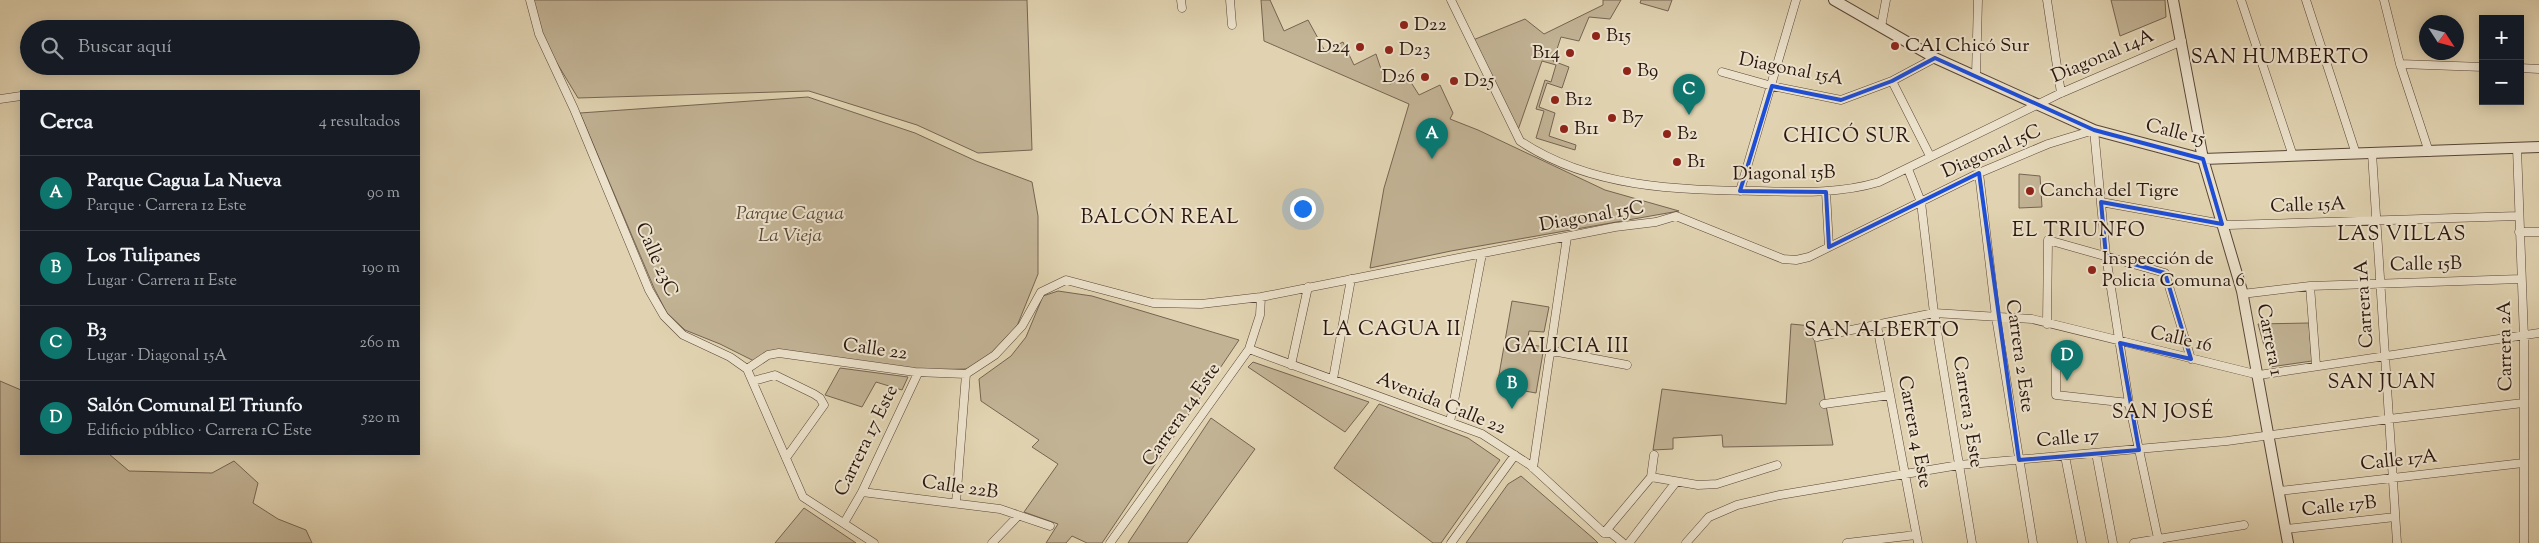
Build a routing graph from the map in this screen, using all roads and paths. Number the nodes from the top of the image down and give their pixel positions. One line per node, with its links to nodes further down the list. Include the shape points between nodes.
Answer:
1 (530, 0): 76 (street, Calle 23C, via 539,34 574,109 649,290 664,316 683,335 730,357)
2 (1230, 0): 13 (street)
3 (1451, 0): 40 (street, Diagonal 15B, via 1520,140 1541,154 1602,177 1687,190)
4 (1796, 0): 24 (street)
5 (1834, 0): 14 (street, Calle 15)
6 (1886, 0): 14 (street)
7 (1978, 0): 22 (street)
8 (2047, 0): 25 (street)
9 (2173, 0): 15 (street, Carrera 1)
10 (2241, 0): 36 (street)
11 (2306, 0): 33 (street)
12 (2384, 0): 17 (street)
13 (1232, 25)
14 (1881, 27): 16 (street, Calle 15)
15 (2182, 41): 25 (street, Diagonal 14A); 37 (street, Carrera 1)
16 (1935, 58): 22 (street, Calle 15); 23 (street, Diagonal 15A)
17 (2400, 64): 18 (street); 32 (street)
18 (2479, 67)
19 (2524, 68): 20 (street)
20 (2539, 69)
21 (1722, 72): 24 (street, Diagonal 15A)
22 (1976, 75): 28 (street, Calle 15)
23 (1892, 81): 24 (street, Diagonal 15A, via 1841,100); 35 (street)
24 (1772, 86): 40 (street)
25 (2061, 93): 28 (street, Diagonal 14A)
26 (20, 96): 27 (street)
27 (0, 99)
28 (2038, 103): 29 (street, Calle 15); 35 (street, Diagonal 15B)
29 (2094, 130): 37 (street, Calle 15); 39 (street, Diagonal 15C, via 2048,144); 43 (street)
30 (2539, 147): 31 (street, Calle 15)
31 (2517, 148): 32 (street, Calle 15); 44 (street, Carrera 2A)
32 (2429, 152): 34 (street, Calle 15)
33 (2356, 154): 34 (street, Calle 15); 36 (street, Calle 15)
34 (2372, 154): 45 (street, Carrera 1A)
35 (1930, 156): 38 (street, Diagonal 15B)
36 (2293, 156): 37 (street, Calle 15)
37 (2203, 159): 46 (street, Carrera 1)
38 (1908, 169): 41 (street, Diagonal 15B, via 1862,187); 42 (street, Carrera 3 Este)
39 (1979, 173): 42 (street, Diagonal 15C); 61 (street, Carrera 2 Este)
40 (1740, 191): 41 (street, Diagonal 15B)
41 (1826, 192): 50 (street)
42 (1921, 202): 50 (street, Diagonal 15C); 60 (street, Carrera 3 Este)
43 (2101, 202): 46 (street, Calle 15A); 52 (street)
44 (2518, 216): 45 (street, Calle 15A); 47 (street, Carrera 2A)
45 (2377, 220): 46 (street, Calle 15A); 55 (street, Carrera 1A)
46 (2222, 224): 58 (street, Carrera 1)
47 (2519, 232): 48 (street); 54 (street, Carrera 2A)
48 (2539, 232)
49 (1567, 237): 50 (street, Diagonal 15C, via 1676,216 1783,259 1809,258); 51 (street, Diagonal 15C); 69 (street)
50 (1830, 247)
51 (1482, 254): 53 (street, Diagonal 15C); 87 (street)
52 (2106, 256): 62 (street, via 2048,240); 67 (street); 71 (street, via 2165,273)
53 (1351, 279): 57 (street, Diagonal 15C); 80 (street)
54 (2521, 279): 55 (street, Calle 15B); 65 (street, Carrera 2A)
55 (2379, 282): 56 (street, Calle 15B); 70 (street, Carrera 1A)
56 (2310, 286): 58 (street, Calle 15B); 75 (street)
57 (1308, 287): 59 (street, Diagonal 15C); 73 (street)
58 (2242, 294): 79 (street, Carrera 1)
59 (1261, 297): 68 (street, Carrera 14 Este, via 1260,315); 78 (street, Diagonal 15C, via 1201,304 1152,303 1066,280 1041,292 1022,326 995,355)
60 (1934, 313): 61 (street, Calle 16); 63 (street, Calle 16); 98 (street, Carrera 3 Este)
61 (1996, 317): 62 (street, Calle 16); 95 (street, Carrera 2 Este)
62 (2048, 324): 67 (street, Calle 16)
63 (1877, 326): 66 (street, Calle 16); 82 (street, Carrera 4 Este)
64 (2539, 333): 65 (street, Calle 16)
65 (2524, 335): 70 (street, Calle 16); 85 (street, Carrera 2A)
66 (1817, 337)
67 (2120, 342): 71 (street, Calle 16); 83 (street)
68 (1249, 349): 73 (street, Avenida Calle 22); 119 (street, Carrera 14 Este)
69 (1550, 353): 74 (street); 99 (street)
70 (2385, 356): 75 (street, Calle 16); 86 (street, Carrera 1A)
71 (2191, 359): 79 (street, Calle 16)
72 (2056, 360): 83 (street, via 2056,395)
73 (1291, 365): 80 (street, Avenida Calle 22)
74 (1627, 365)
75 (2316, 365): 79 (street, Calle 16)
76 (747, 369): 77 (street, Calle 22, via 768,355 780,352); 81 (street, Calle 23C)
77 (918, 372): 78 (street, Calle 22); 105 (street, Carrera 17 Este)
78 (966, 374): 106 (street)
79 (2259, 375): 88 (street, Carrera 1)
80 (1333, 379): 87 (street, Avenida Calle 22)
81 (753, 381): 94 (street, Calle 23C); 94 (street, via 768,375 784,378 814,394 824,406)
82 (1890, 395): 84 (street); 100 (street, Carrera 4 Este)
83 (2129, 403): 89 (street)
84 (1824, 404)
85 (2523, 404): 86 (street, Calle 17); 96 (street, Carrera 2A)
86 (2389, 419): 88 (street, Calle 17); 102 (street, Carrera 1A)
87 (1450, 422): 91 (street, Avenida Calle 22, via 1484,435)
88 (2270, 435): 89 (street, Calle 17); 104 (street, Carrera 1)
89 (2139, 450): 90 (street, Calle 17); 116 (street)
90 (2096, 453): 93 (street, Calle 17); 128 (street)
91 (1516, 455): 99 (street, Avenida Calle 22); 120 (street)
92 (1654, 455): 101 (street)
93 (2065, 456): 95 (street, Calle 17); 127 (street)
94 (786, 458): 109 (street, Calle 23C, via 803,497)
95 (2019, 460): 98 (street, Calle 17); 126 (street, Carrera 2 Este)
96 (2522, 463): 102 (street, Calle 17A); 132 (street, Carrera 2A)
97 (1777, 465): 103 (street, via 1717,484)
98 (1960, 465): 100 (street, Calle 17); 125 (street, Carrera 3 Este)
99 (1534, 468): 113 (street, Avenida Calle 22)
100 (1905, 474): 114 (street, Carrera 4 Este); 123 (street, Calle 17, via 1737,505 1709,517)
101 (1651, 477): 103 (street); 113 (street)
102 (2393, 478): 104 (street, Calle 17A); 108 (street, Carrera 1A)
103 (1676, 482): 122 (street)
104 (2279, 491): 112 (street, Carrera 1)
105 (862, 492): 106 (street, Calle 22B); 109 (street, Carrera 17 Este)
106 (956, 503): 107 (street, Calle 22B, via 1000,509)
107 (1018, 516): 111 (street, Calle 22B); 118 (street)
108 (2395, 517): 112 (street, Calle 17B); 131 (street, Carrera 1A)
109 (844, 523): 117 (street, Calle 23C)
110 (2244, 525): 116 (street)
111 (1050, 526)
112 (2286, 529): 130 (street, Carrera 1)
113 (1604, 533): 121 (street, Avenida Calle 22, via 1611,533)
114 (1917, 539): 115 (street)
115 (1885, 541): 124 (street)
116 (2159, 541): 129 (street)
117 (874, 543)
118 (992, 543)
119 (1110, 543)
120 (1451, 543)
121 (1623, 543)
122 (1629, 543)
123 (1686, 543)
124 (1847, 543)
125 (1972, 543)
126 (2033, 543)
127 (2082, 543)
128 (2113, 543)
129 (2134, 543)
130 (2288, 543)
131 (2397, 543)
132 (2524, 543)

